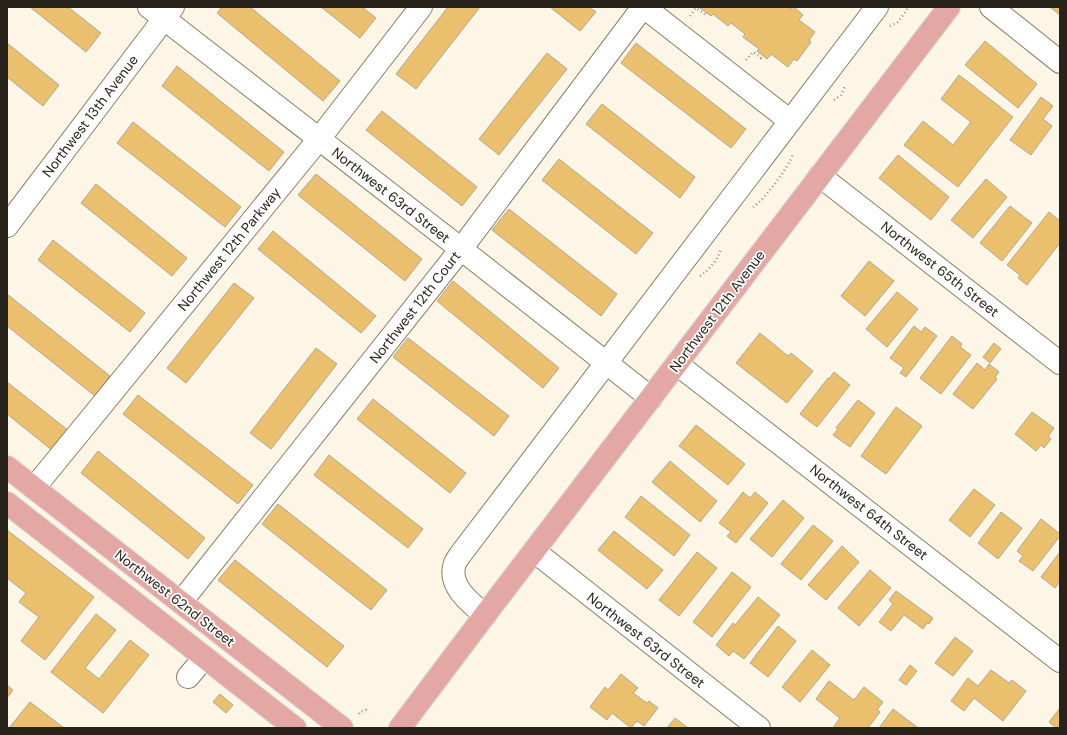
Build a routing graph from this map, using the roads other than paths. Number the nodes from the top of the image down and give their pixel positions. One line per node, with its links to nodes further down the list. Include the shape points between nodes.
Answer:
1 (421, 7): 9 (street, Northwest 12th Parkway)
2 (643, 7): 8 (street); 12 (street, Northwest 12th Court)
3 (877, 7): 8 (street)
4 (949, 7): 10 (main road, Northwest 12th Avenue)
5 (991, 7): 7 (street)
6 (162, 11): 9 (street, Northwest 63rd Street); 11 (street, Northwest 13th Avenue)
7 (1060, 62)
8 (790, 121): 13 (street)
9 (319, 139): 12 (street, Northwest 63rd Street); 18 (street, Northwest 12th Parkway)
10 (820, 176): 14 (street, Northwest 65th Street); 15 (main road, Northwest 12th Avenue)
11 (7, 226)
12 (461, 249): 13 (street, Northwest 63rd Street); 21 (street, Northwest 12th Court)
13 (606, 363): 16 (street, Northwest 63rd Street); 22 (street, via 455,564 453,575 456,585)
14 (1060, 363)
15 (677, 364): 16 (main road, Northwest 12th Avenue); 24 (street, Northwest 64th Street)
16 (651, 398): 20 (main road, Northwest 12th Avenue)
17 (7, 468): 18 (main road, Northwest 62nd Street)
18 (34, 488): 21 (main road, Northwest 62nd Street)
19 (7, 503): 23 (main road, Northwest 62nd Street)
20 (534, 551): 22 (main road, Northwest 12th Avenue); 29 (street, Northwest 63rd Street)
21 (181, 602): 27 (main road, Northwest 62nd Street)
22 (485, 615): 28 (main road, Northwest 12th Avenue)
23 (204, 658): 25 (street); 26 (main road, Northwest 62nd Street)
24 (1060, 661)
25 (188, 677)
26 (295, 728)
27 (342, 728)
28 (400, 728)
29 (759, 728)

